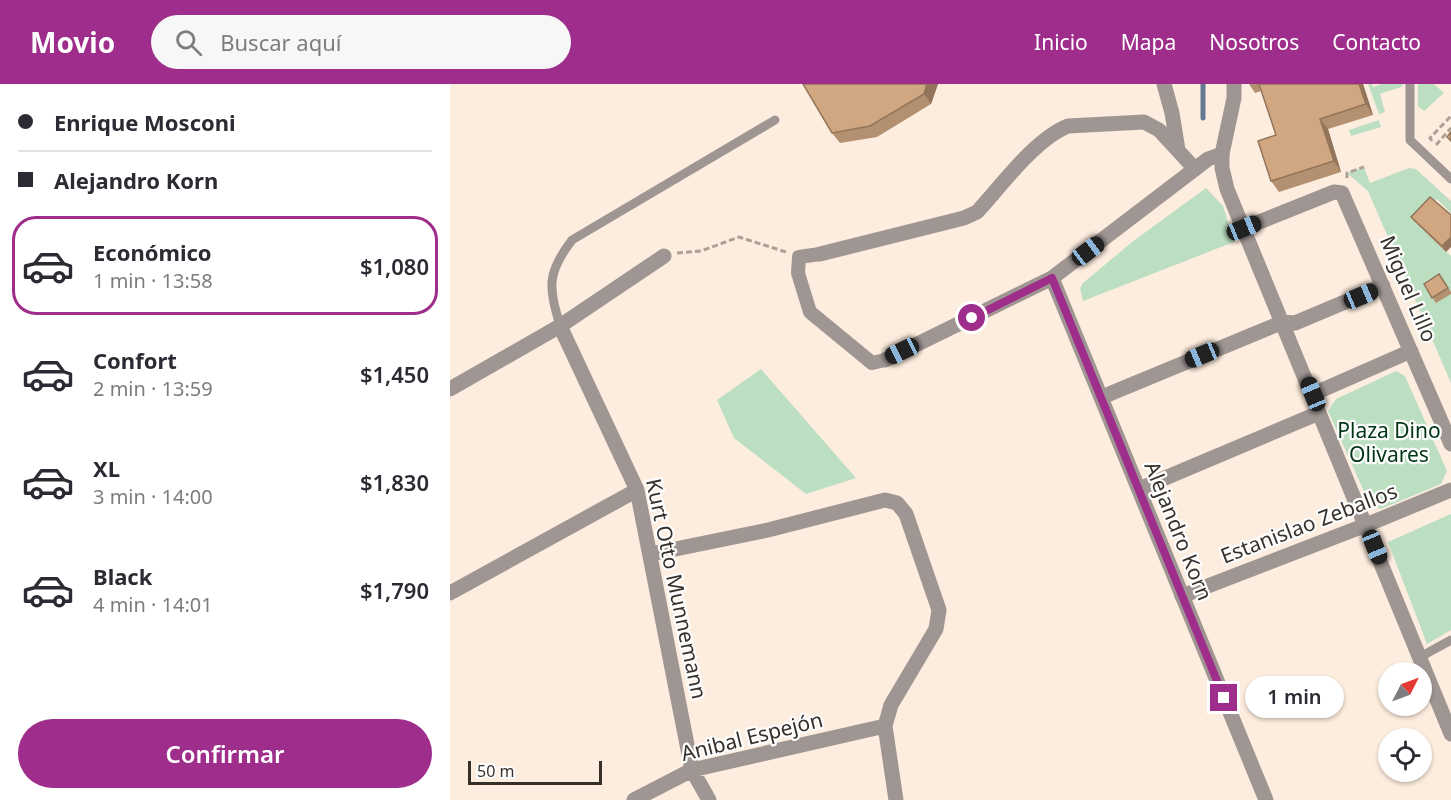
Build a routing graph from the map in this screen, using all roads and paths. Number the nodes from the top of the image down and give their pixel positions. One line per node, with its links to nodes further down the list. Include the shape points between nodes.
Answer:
1 (1164, 84): 7 (street)
2 (1234, 84): 8 (street)
3 (1410, 84): 12 (lane, via 1410,140)
4 (1451, 116): 6 (path, via 1430,138 1434,146)
5 (775, 120): 20 (lane, via 572,240 552,275 552,297)
6 (1451, 128)
7 (1178, 150): 10 (street); 14 (street, via 1159,130 1144,122 1068,126 1042,142 977,212)
8 (1222, 154): 10 (street); 13 (street, via 1227,189)
9 (1364, 167): 11 (path)
10 (1195, 169): 17 (street)
11 (1347, 173)
12 (1451, 179)
13 (1244, 228): 18 (street, Miguel Lillo, via 1334,192 1342,193); 19 (street)
14 (819, 254): 16 (street)
15 (664, 256): 16 (path, via 701,251 739,237); 20 (street)
16 (799, 257): 22 (street, via 798,273 810,312 872,363)
17 (1052, 278): 22 (street); 25 (street, Alejandro Korn)
18 (1383, 286): 19 (street, via 1295,323); 21 (street, Miguel Lillo)
19 (1282, 322): 24 (street); 25 (street)
20 (560, 326): 23 (street); 29 (street, Kurt Otto Munnemann)
21 (1411, 351): 24 (street); 27 (street, Miguel Lillo)
22 (885, 360)
23 (450, 389)
24 (1313, 394): 26 (street)
25 (1102, 397): 28 (street, Alejandro Korn)
26 (1319, 413): 28 (street); 31 (street)
27 (1451, 444)
28 (1139, 489): 34 (street, Alejandro Korn)
29 (637, 490): 32 (street, Kurt Otto Munnemann); 33 (street)
30 (1451, 490): 31 (street, Estanislao Zeballos)
31 (1366, 525): 34 (street, Estanislao Zeballos); 36 (street)
32 (651, 554): 37 (street, via 885,500 897,503 906,514 939,610 936,629 891,705); 39 (street, Kurt Otto Munnemann)
33 (450, 592)
34 (1182, 596): 43 (street, Alejandro Korn)
35 (1451, 640): 36 (lane)
36 (1420, 657): 38 (street)
37 (885, 726): 39 (street, Anibal Espejón); 42 (street)
38 (1451, 734)
39 (693, 770): 40 (street, Anibal Espejón); 41 (street, Kurt Otto Munnemann)
40 (634, 800)
41 (709, 800)
42 (896, 800)
43 (1266, 800)

